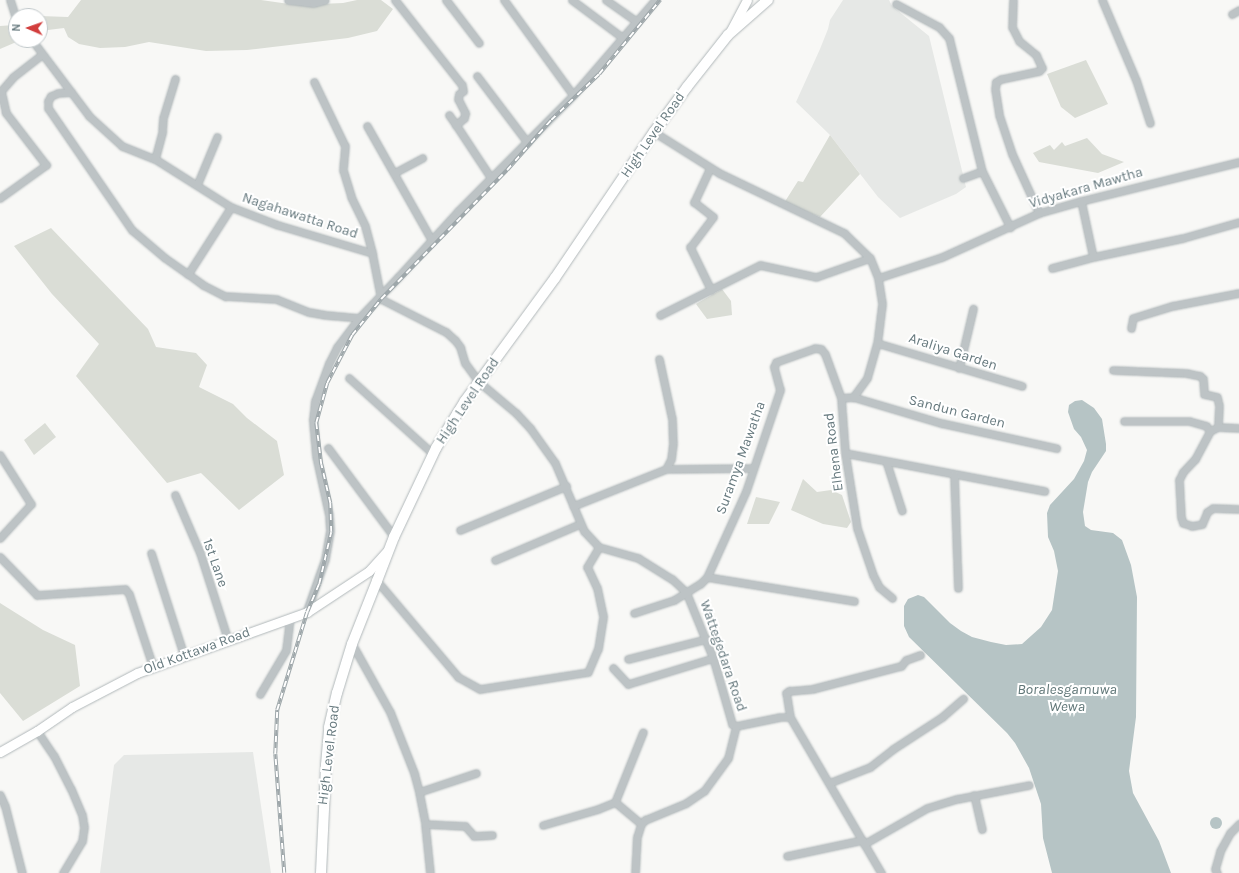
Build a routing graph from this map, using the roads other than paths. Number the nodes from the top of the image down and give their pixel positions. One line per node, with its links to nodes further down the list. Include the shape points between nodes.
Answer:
1 (288, 0): 2 (street, via 313,3)
2 (326, 0)
3 (395, 0): 29 (street, via 462,85 463,91 458,99 466,113)
4 (446, 0): 19 (street)
5 (504, 0): 26 (street)
6 (572, 0): 18 (street)
7 (606, 0): 16 (street)
8 (655, 0): 16 (street)
9 (747, 0): 17 (main road)
10 (768, 0): 17 (highway, High Level Road)
11 (1013, 0): 46 (street, via 1012,27 1019,41 1036,55 1042,68 1039,71 1001,79 996,82 995,89 999,114 1012,154)
12 (1102, 0): 28 (street, via 1136,80)
13 (896, 4): 38 (street, via 939,27 949,38)
14 (1239, 10): 15 (street)
15 (1232, 14)
16 (637, 22): 18 (street)
17 (728, 35): 31 (highway, High Level Road)
18 (623, 38): 26 (street)
19 (479, 42)
20 (38, 48): 21 (street, Nagahawatta Road)
21 (42, 54): 25 (street, Nagahawatta Road); 43 (street, via 13,77 1,91 6,113 46,165)
22 (477, 76): 33 (street)
23 (175, 79): 35 (street, via 163,118)
24 (314, 82): 50 (street, via 345,146 343,170 351,197 365,226)
25 (70, 92): 35 (street, Nagahawatta Road, via 89,116 122,146); 54 (street, via 51,96 48,108 132,230)
26 (573, 95): 33 (street)
27 (449, 115): 29 (street)
28 (1150, 123)
29 (456, 125): 40 (street)
30 (367, 126): 39 (street)
31 (654, 132): 37 (street); 68 (highway, High Level Road, via 555,278)
32 (217, 137): 42 (street)
33 (527, 142): 40 (street)
34 (422, 158): 39 (street)
35 (155, 159): 42 (street, Nagahawatta Road)
36 (1239, 162): 44 (street, Vidyakara Mawtha)
37 (710, 168): 52 (street, via 844,233); 56 (street, via 694,202 713,217 690,247)
38 (982, 171): 41 (street); 48 (street)
39 (394, 173): 49 (street)
40 (491, 178): 49 (street)
41 (963, 178)
42 (197, 185): 45 (street, Nagahawatta Road)
43 (0, 198)
44 (1081, 201): 46 (street, Vidyakara Mawtha); 51 (street)
45 (231, 207): 50 (street, Nagahawatta Road, via 278,225); 54 (street)
46 (1039, 213): 48 (street, Vidyakara Mawtha)
47 (1239, 222): 51 (street, via 1183,238)
48 (1010, 226): 55 (street, Vidyakara Mawtha, via 942,256)
49 (431, 240): 58 (street)
50 (372, 253): 58 (street, Nagahawatta Road)
51 (1092, 257): 53 (street)
52 (870, 258): 55 (street); 56 (street, via 816,277 760,265)
53 (1052, 268)
54 (188, 274): 61 (street, via 225,296 276,299 309,312)
55 (878, 278): 63 (street, via 882,304)
56 (711, 290): 60 (street)
57 (1239, 293): 62 (street, via 1172,306 1133,318)
58 (381, 296): 61 (street); 68 (street, via 381,299 446,332 460,347 465,363)
59 (973, 309): 65 (street)
60 (660, 315)
61 (359, 318): 106 (street, via 337,347 315,401 313,419 316,456 330,530 325,559)
62 (1131, 328)
63 (877, 343): 65 (street, Araliya Garden); 70 (street, via 867,378)
64 (659, 359): 83 (street, via 672,418 674,443)
65 (960, 368): 69 (street, Araliya Garden)
66 (1113, 370): 73 (street, via 1186,373 1200,376 1203,379 1204,394 1217,397 1220,406)
67 (349, 378): 79 (street)
68 (480, 382): 79 (highway, High Level Road); 85 (street, via 530,428 555,463)
69 (1022, 386)
70 (853, 397): 71 (street, Elhena Road); 77 (street, Sandun Garden, via 941,422)
71 (841, 398): 78 (street, Elhena Road); 82 (street, Suramya Mawatha, via 821,349 814,348 776,362 774,367 780,390)
72 (1124, 421): 75 (street, via 1189,421 1206,426)
73 (1218, 427): 74 (street); 75 (street)
74 (1239, 428)
75 (1210, 431): 89 (street, via 1195,459 1179,480 1183,523 1192,526 1202,524 1207,512 1213,508)
76 (328, 448): 93 (street)
77 (1056, 448)
78 (845, 453): 81 (street); 104 (street, Elhena Road, via 857,528 879,587)
79 (433, 454): 93 (highway, High Level Road)
80 (0, 455): 94 (street, via 31,504)
81 (886, 461): 84 (street); 90 (street)
82 (752, 468): 83 (street); 100 (street, Suramya Mawatha, via 746,491)
83 (666, 469): 88 (street)
84 (954, 475): 86 (street); 102 (street)
85 (566, 486): 88 (street); 92 (street)
86 (1044, 491)
87 (175, 495): 110 (street, 1st Lane, via 200,553)
88 (573, 506): 91 (street)
89 (1239, 509)
90 (902, 511)
91 (580, 524): 95 (street); 99 (street)
92 (460, 530)
93 (394, 537): 96 (highway, High Level Road)
94 (0, 538)
95 (599, 547): 101 (street, via 587,566 597,588 603,616 598,649 588,672 580,674 480,688 458,677); 103 (street, Wattegedara Road, via 638,558 672,579)
96 (390, 549): 101 (highway, High Level Road); 106 (main road, Old Kottawa Road, via 369,571)
97 (151, 553): 113 (street)
98 (0, 557): 116 (street, via 37,595 125,590 129,594)
99 (495, 560)
100 (707, 577): 103 (street, Suramya Mawatha); 105 (street)
101 (377, 581): 111 (highway, High Level Road)
102 (958, 588)
103 (686, 592): 107 (street, Suramya Mawatha, via 674,600); 109 (street, Wattegedara Road)
104 (892, 598)
105 (854, 601)
106 (306, 613): 108 (main road, Old Kottawa Road)
107 (634, 613)
108 (290, 618): 110 (main road, Old Kottawa Road); 118 (street, via 286,650)
109 (706, 639): 114 (street, Wattegedara Road); 115 (street)
110 (228, 640): 113 (main road, Old Kottawa Road)
111 (352, 644): 128 (street, via 390,712); 143 (highway, High Level Road, via 330,727 324,785)
112 (920, 655): 120 (street, via 906,660 900,666 812,689 790,691 786,693)
113 (184, 656): 116 (main road, Old Kottawa Road)
114 (713, 658): 117 (street, via 628,684); 121 (street, Wattegedara Road, via 732,724)
115 (628, 659)
116 (153, 667): 122 (main road, Old Kottawa Road, via 72,707)
117 (613, 668)
118 (260, 694)
119 (963, 699): 126 (street, via 942,717 870,767)
120 (790, 717): 121 (street, Wattegedara Road); 126 (street)
121 (736, 726): 133 (street, via 728,758 704,791 686,803)
122 (37, 731): 124 (main road, Old Kottawa Road); 142 (street, via 54,756 82,815 82,841)
123 (643, 732): 131 (street)
124 (0, 752)
125 (476, 773): 128 (street)
126 (829, 783): 138 (street)
127 (1029, 785): 130 (street)
128 (419, 792): 132 (street)
129 (0, 795): 141 (street)
130 (974, 795): 136 (street); 138 (street, via 927,808)
131 (615, 802): 133 (street); 135 (street)
132 (425, 824): 137 (street, via 465,826 474,836); 144 (street)
133 (641, 824): 145 (street, via 637,837)
134 (1239, 824): 140 (street, via 1230,833 1220,851)
135 (543, 825)
136 (982, 829)
137 (492, 835)
138 (863, 842): 139 (street); 146 (street)
139 (787, 856)
140 (1216, 871)
141 (22, 873)
142 (63, 873)
143 (321, 873)
144 (430, 873)
145 (635, 873)
146 (881, 873)

